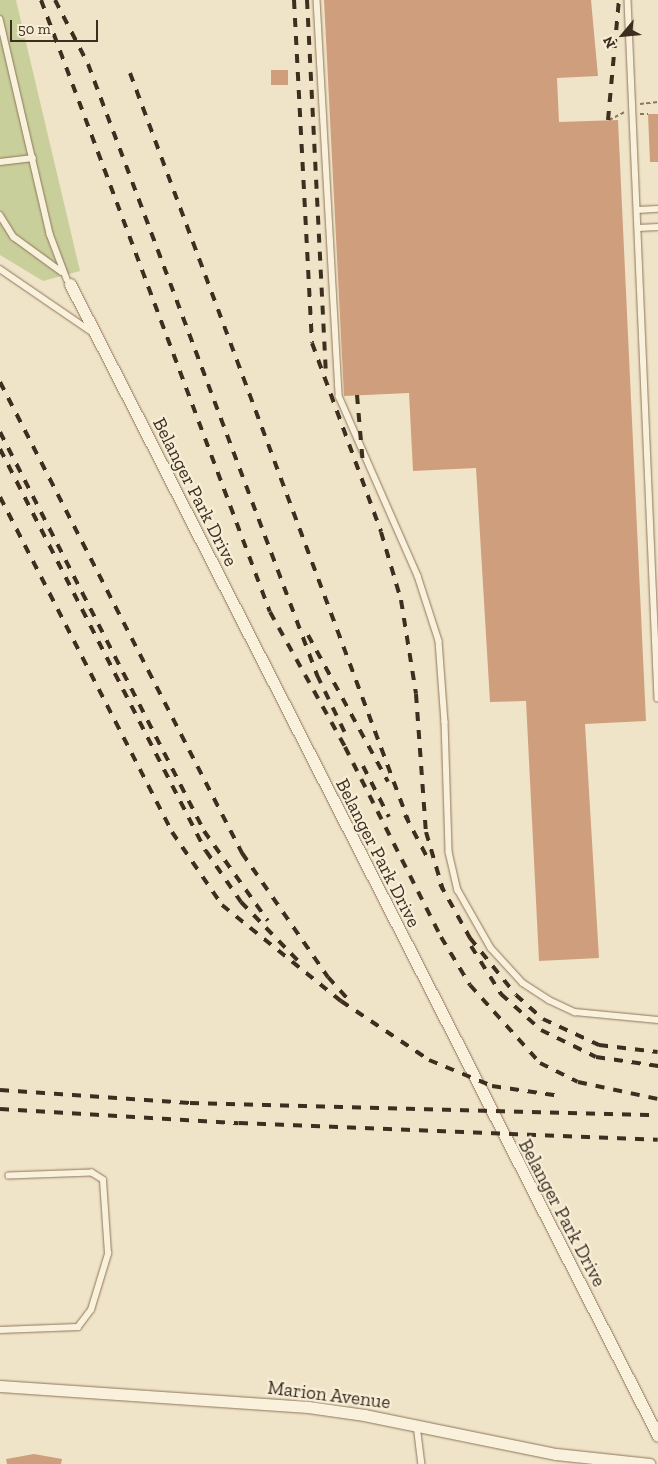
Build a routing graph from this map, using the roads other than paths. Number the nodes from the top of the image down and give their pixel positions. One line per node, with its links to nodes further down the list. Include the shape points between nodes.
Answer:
1 (317, 0): 15 (lane, via 339,396 418,576 438,641 446,722 449,852 458,890 491,948 523,983 549,1000 575,1012)
2 (628, 0): 7 (lane)
3 (0, 19): 4 (lane)
4 (33, 158): 5 (lane); 12 (lane, via 50,234)
5 (0, 162)
6 (658, 209): 7 (lane)
7 (637, 210): 10 (lane)
8 (0, 215): 12 (lane, via 14,237 49,261)
9 (658, 227): 10 (lane)
10 (638, 228): 14 (lane)
11 (0, 269): 13 (lane)
12 (68, 281): 13 (street, Belanger Park Drive)
13 (96, 334): 20 (street, Belanger Park Drive)
14 (658, 698)
15 (658, 1020)
16 (9, 1176): 17 (lane, via 92,1173 103,1180 108,1254 91,1310 78,1328)
17 (0, 1330)
18 (0, 1386): 19 (street, Marion Avenue, via 308,1407)
19 (417, 1425): 21 (lane); 22 (street, Marion Avenue, via 556,1454)
20 (658, 1436)
21 (422, 1464)
22 (649, 1464)

